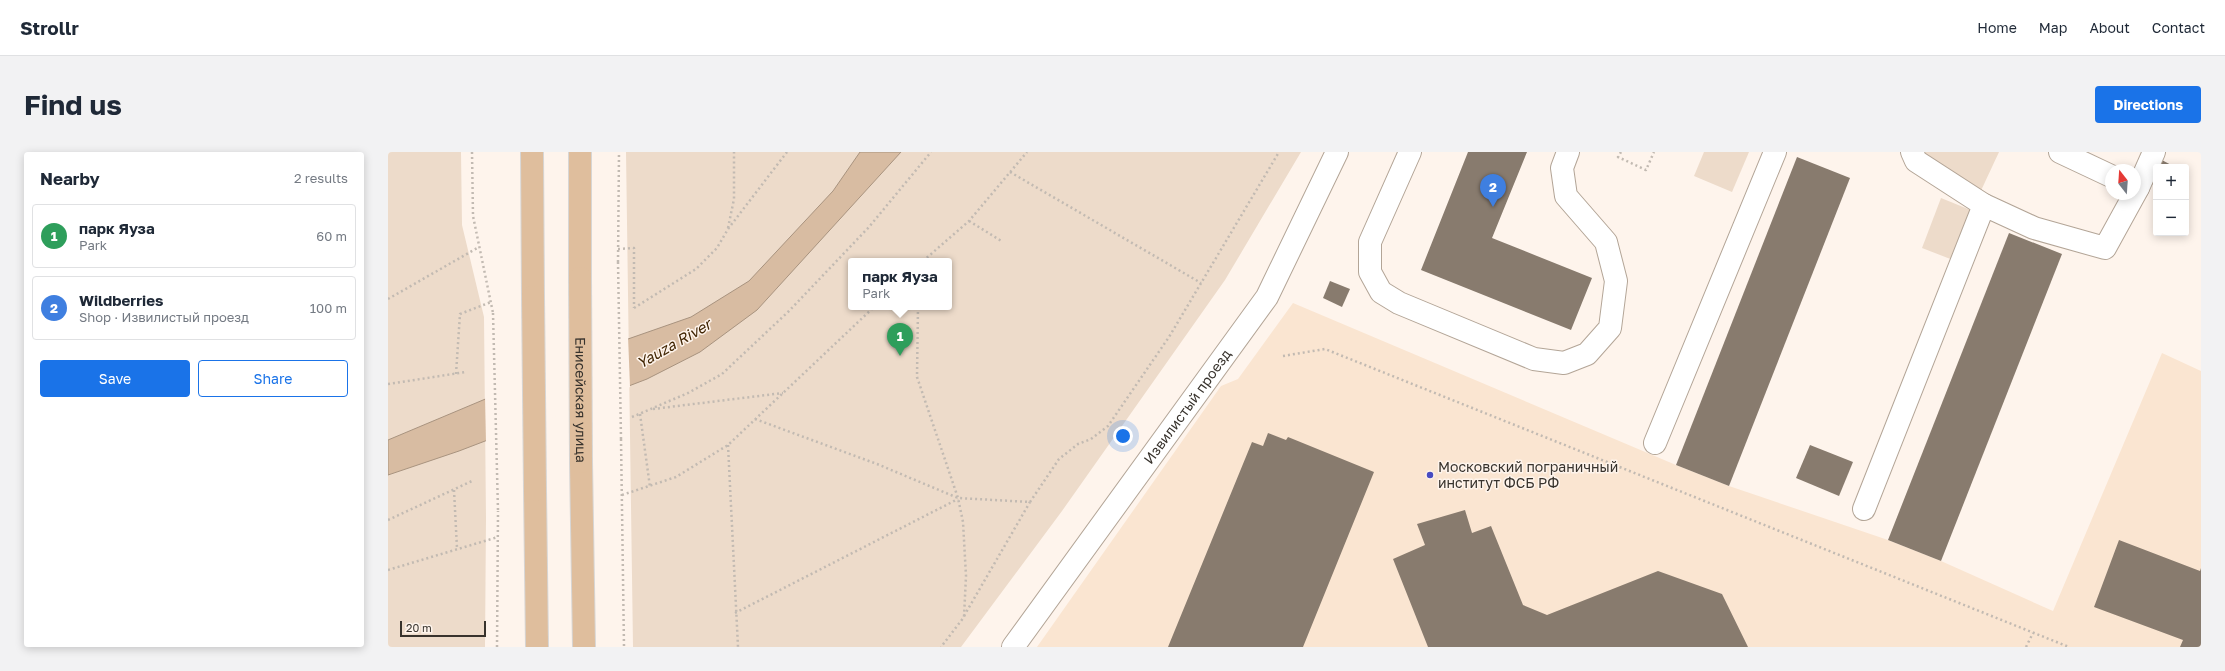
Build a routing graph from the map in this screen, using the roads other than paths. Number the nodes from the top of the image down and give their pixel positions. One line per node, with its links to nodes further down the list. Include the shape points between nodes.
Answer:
1 (532, 152): 16 (main road, bridge)
2 (580, 152): 17 (main road, Енисейская улица, bridge)
3 (1337, 152): 18 (street, Извилистый проезд, via 1267,297)
4 (1410, 152): 5 (street, via 1370,242 1370,272 1381,292 1399,303 1534,359 1564,363 1587,354 1610,328 1616,281 1606,242 1566,196 1562,168)
5 (1568, 152)
6 (1775, 152): 14 (street)
7 (1912, 152): 13 (street, via 1916,161)
8 (2060, 152): 10 (street)
9 (2154, 152): 11 (street)
10 (2105, 173)
11 (2141, 180)
12 (2131, 200): 13 (street, via 2105,248 2034,228)
13 (1984, 205): 15 (street)
14 (1655, 443)
15 (1864, 509)
16 (537, 647)
17 (584, 647)
18 (1013, 647)

